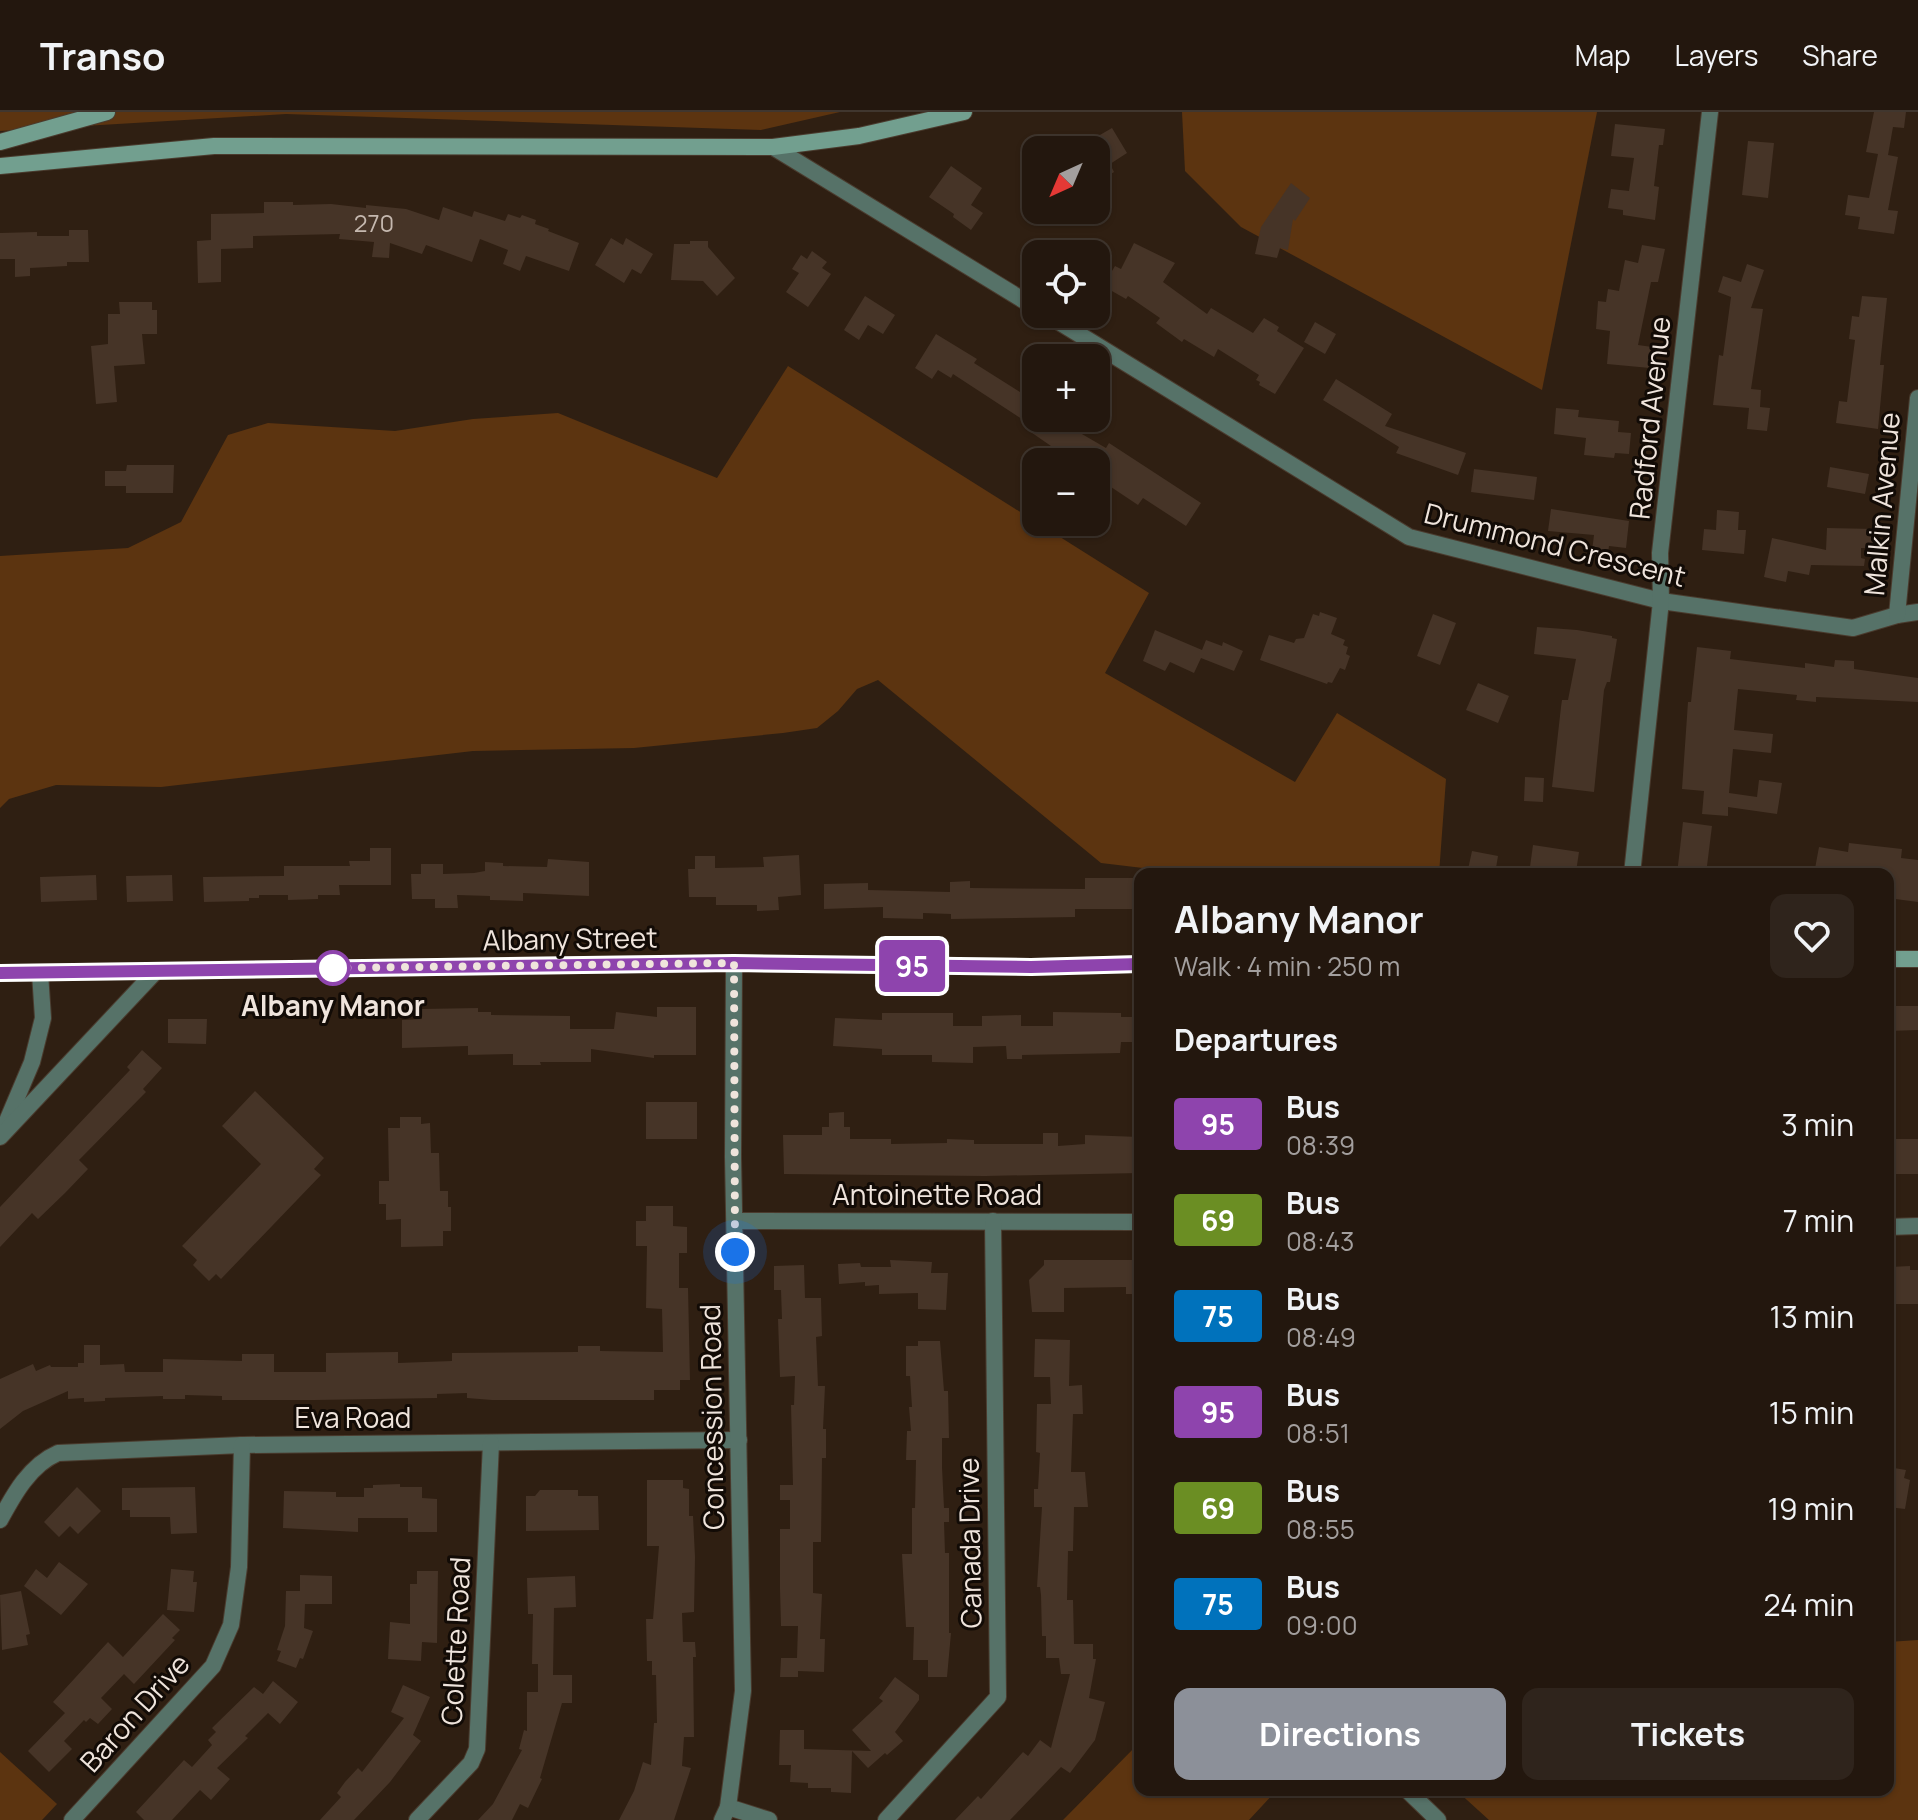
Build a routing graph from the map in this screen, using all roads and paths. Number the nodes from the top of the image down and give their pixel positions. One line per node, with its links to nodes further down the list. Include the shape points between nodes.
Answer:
1 (107, 112): 4 (street)
2 (964, 112): 5 (street, via 859,136)
3 (1710, 112): 10 (street, Radford Avenue, via 1660,553)
4 (0, 142)
5 (773, 147): 6 (street, via 214,146); 7 (street)
6 (0, 166)
7 (1022, 299)
8 (1069, 328): 10 (street, Drummond Crescent, via 1409,537)
9 (1918, 398): 12 (street, Malkin Avenue)
10 (1661, 601): 12 (street, Drummond Crescent, via 1853,628); 13 (street, Radford Avenue)
11 (1918, 612): 12 (street, Drummond Crescent)
12 (1897, 615)
13 (1633, 868)
14 (1894, 959): 15 (street)
15 (1918, 959)
16 (734, 963): 17 (street, Albany Street); 18 (street, Albany Street); 22 (street, Concession Road)
17 (1134, 964)
18 (156, 971): 20 (street, Albany Street); 21 (street)
19 (0, 973): 20 (street, Albany Street)
20 (40, 973): 21 (street, via 43,1018 32,1062)
21 (0, 1137)
22 (735, 1221): 23 (street, Antoinette Road); 27 (street, Concession Road)
23 (993, 1221): 24 (street, Antoinette Road); 36 (street, Canada Drive, via 998,1697)
24 (1134, 1222)
25 (1918, 1226): 26 (street)
26 (1894, 1227)
27 (739, 1440): 28 (street, Eva Road); 32 (street, Concession Road, via 743,1691)
28 (491, 1443): 29 (street, Eva Road); 34 (street, Colette Road, via 477,1749 471,1763)
29 (242, 1445): 30 (street, Eva Road, via 58,1453 44,1459 15,1492); 33 (street, Baron Drive, via 239,1567 231,1625 213,1666)
30 (0, 1520)
31 (1413, 1796): 37 (street)
32 (725, 1814): 35 (street)
33 (72, 1820)
34 (417, 1820)
35 (769, 1820)
36 (886, 1820)
37 (1438, 1820)

